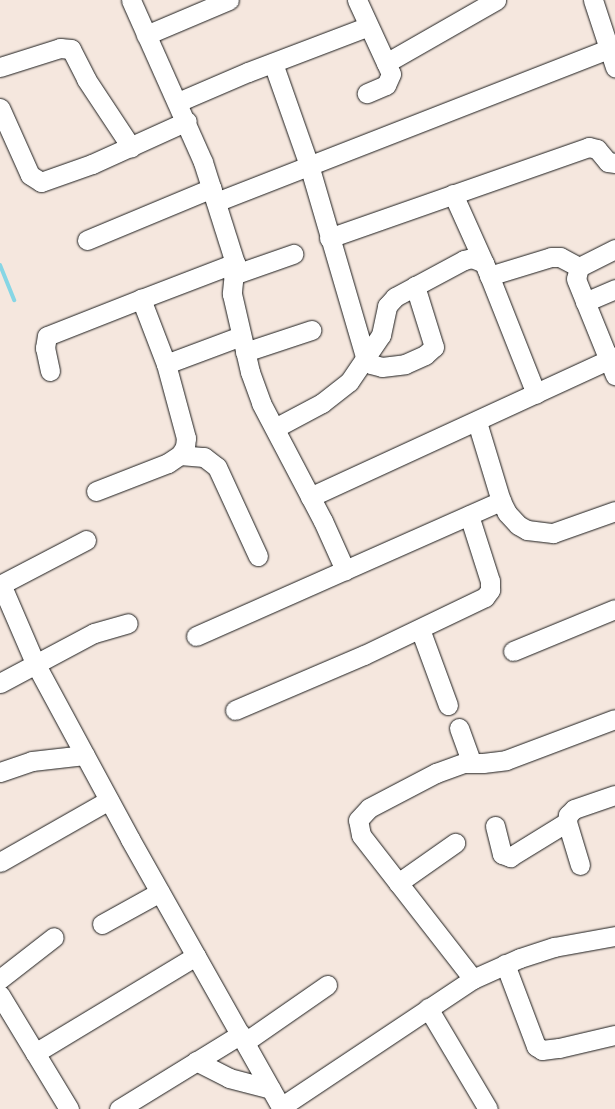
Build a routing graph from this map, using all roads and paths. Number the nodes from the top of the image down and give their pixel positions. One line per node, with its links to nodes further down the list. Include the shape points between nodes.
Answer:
1 (131, 0): 7 (street)
2 (229, 0): 7 (street)
3 (496, 0): 10 (street)
4 (593, 0): 8 (street)
5 (359, 1): 6 (street)
6 (369, 26): 9 (street); 10 (street)
7 (146, 35): 14 (street)
8 (609, 49): 11 (street); 19 (street)
9 (273, 63): 14 (street); 19 (street)
10 (386, 63): 13 (street, via 391,74 390,82)
11 (615, 66)
12 (0, 67): 17 (street, via 60,48 71,49 86,79)
13 (367, 94)
14 (178, 102): 16 (street)
15 (0, 108): 17 (street, via 30,175 41,182)
16 (186, 122): 17 (street); 21 (street)
17 (131, 147)
18 (615, 163): 20 (street, via 608,162 597,149 589,147)
19 (309, 166): 21 (street); 22 (street)
20 (453, 194): 22 (street); 28 (street)
21 (214, 195): 23 (street); 27 (street)
22 (329, 238): 35 (street)
23 (87, 240)
24 (615, 249): 26 (street)
25 (293, 254): 27 (street)
26 (579, 267): 28 (street, via 560,258 551,257); 32 (street, via 576,280)
27 (234, 269): 31 (street); 34 (street, via 232,294)
28 (486, 269): 29 (street, via 472,258); 39 (street)
29 (415, 286): 35 (street, via 395,297 387,306 381,335); 35 (street, via 434,347 425,355 405,364 382,367)
30 (615, 289): 32 (street)
31 (140, 299): 36 (street); 38 (street, via 47,336 45,348)
32 (585, 302): 37 (street)
33 (311, 330): 34 (street)
34 (243, 344): 36 (street); 41 (street, via 262,403)
35 (366, 360): 41 (street, via 338,392)
36 (166, 364): 42 (street, via 186,438 185,447)
37 (613, 364): 39 (street)
38 (50, 371)
39 (536, 394): 40 (street)
40 (477, 422): 44 (street); 45 (street)
41 (275, 428): 44 (street)
42 (180, 455): 43 (street, via 168,463); 49 (street, via 204,457 217,467)
43 (96, 491)
44 (310, 497): 50 (street)
45 (501, 501): 46 (street, via 507,513 518,525 537,532 553,533); 47 (street)
46 (615, 511)
47 (469, 515): 50 (street); 54 (street, via 490,581 490,590 478,602)
48 (86, 540): 51 (street)
49 (258, 556)
50 (345, 570): 55 (street)
51 (1, 585): 57 (street)
52 (615, 609): 56 (street)
53 (128, 623): 57 (street, via 94,633)
54 (420, 629): 59 (street); 60 (street)
55 (196, 636)
56 (513, 651)
57 (35, 663): 58 (street); 63 (street)
58 (0, 683)
59 (448, 705)
60 (235, 710)
61 (615, 719): 64 (street, via 506,760 483,764)
62 (459, 728): 64 (street)
63 (85, 755): 65 (street, via 32,761); 67 (street)
64 (471, 761): 73 (street, via 420,780 369,808 358,820 361,835)
65 (0, 772)
66 (615, 795): 68 (street, via 574,810 568,815)
67 (110, 800): 71 (street); 74 (street)
68 (567, 822): 69 (street, via 510,857 502,854); 72 (street)
69 (495, 826)
70 (455, 843): 73 (street)
71 (0, 862)
72 (580, 865)
73 (398, 883): 81 (street)
74 (160, 892): 75 (street); 78 (street)
75 (102, 924)
76 (615, 936): 79 (street, via 554,947)
77 (54, 937): 80 (street)
78 (196, 956): 86 (street); 87 (street)
79 (505, 964): 81 (street); 85 (street, via 536,1046 542,1050)
80 (0, 979)
81 (465, 983): 84 (street)
82 (327, 985): 86 (street)
83 (0, 995): 87 (street)
84 (428, 1008): 90 (street); 93 (street)
85 (615, 1035)
86 (243, 1038): 88 (street); 89 (street)
87 (35, 1053): 91 (street)
88 (196, 1061): 89 (street, via 229,1078); 92 (street)
89 (271, 1088): 90 (street)
90 (282, 1108)
91 (69, 1109)
92 (118, 1109)
93 (488, 1109)

